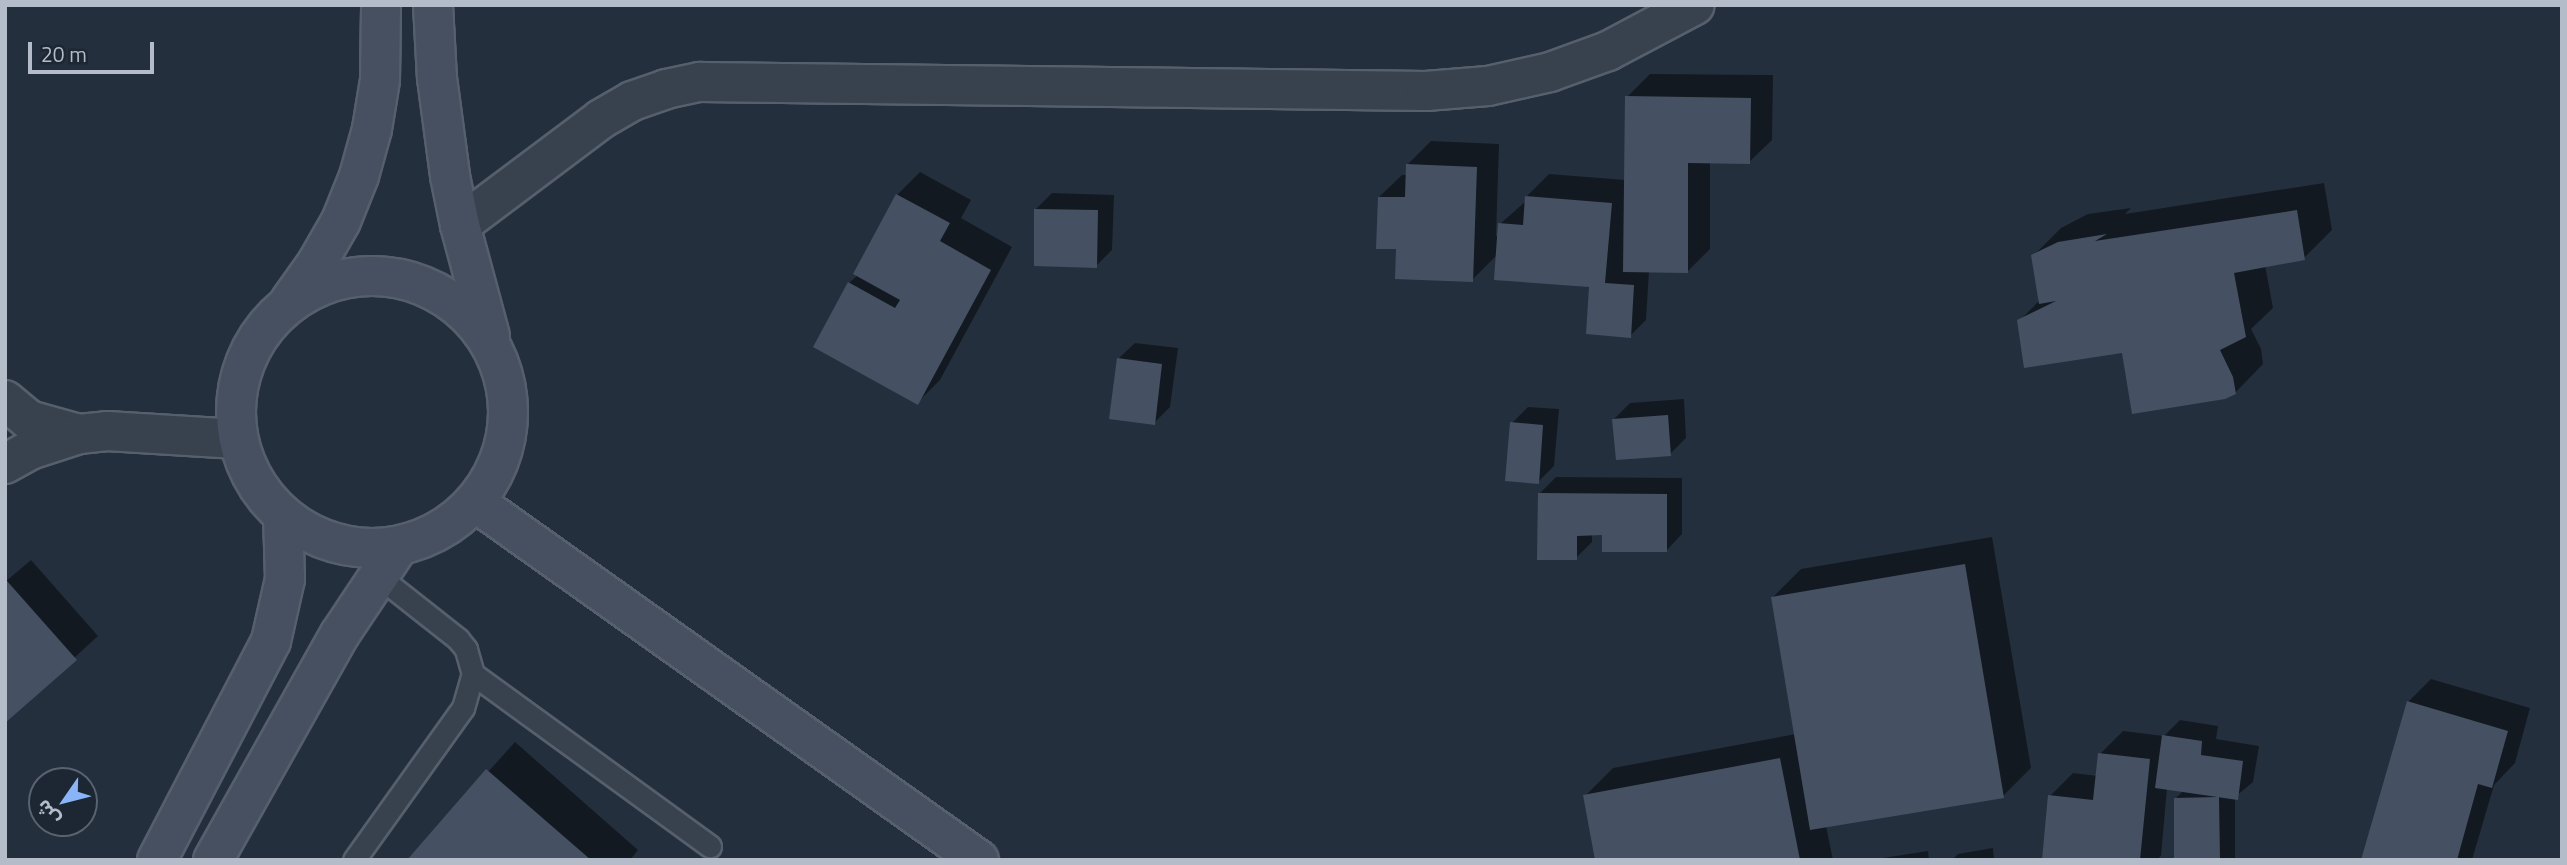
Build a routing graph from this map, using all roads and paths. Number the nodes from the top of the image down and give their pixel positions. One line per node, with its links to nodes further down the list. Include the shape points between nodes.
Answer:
1 (381, 5): 5 (main road)
2 (433, 5): 4 (main road)
3 (1695, 5): 6 (street, via 1608,51 1550,72 1488,86 1426,91 700,82 643,97 601,118)
4 (437, 78): 5 (main road); 6 (main road)
5 (380, 80): 7 (main road, via 369,140 345,209 317,263)
6 (460, 225): 8 (main road)
7 (289, 302): 8 (main road, via 315,287 345,278 376,275 407,280 436,291 461,309 482,331); 11 (main road, via 267,324 246,359 235,408)
8 (497, 358): 13 (main road, via 506,388 504,448)
9 (5, 400): 10 (street, via 29,420)
10 (79, 434): 11 (street, via 107,431); 12 (street, via 30,450)
11 (237, 439): 14 (main road, via 262,493)
12 (5, 464)
13 (475, 502): 15 (main road); 20 (main road)
14 (283, 515): 15 (main road, via 308,533 367,549); 16 (main road, via 285,579 271,641)
15 (388, 561): 17 (lane, via 466,649); 18 (main road)
16 (258, 670): 18 (main road); 21 (main road)
17 (473, 674): 19 (lane); 23 (lane, via 463,708)
18 (306, 694): 22 (main road)
19 (710, 846)
20 (966, 855)
21 (157, 860)
22 (213, 860)
23 (354, 860)

